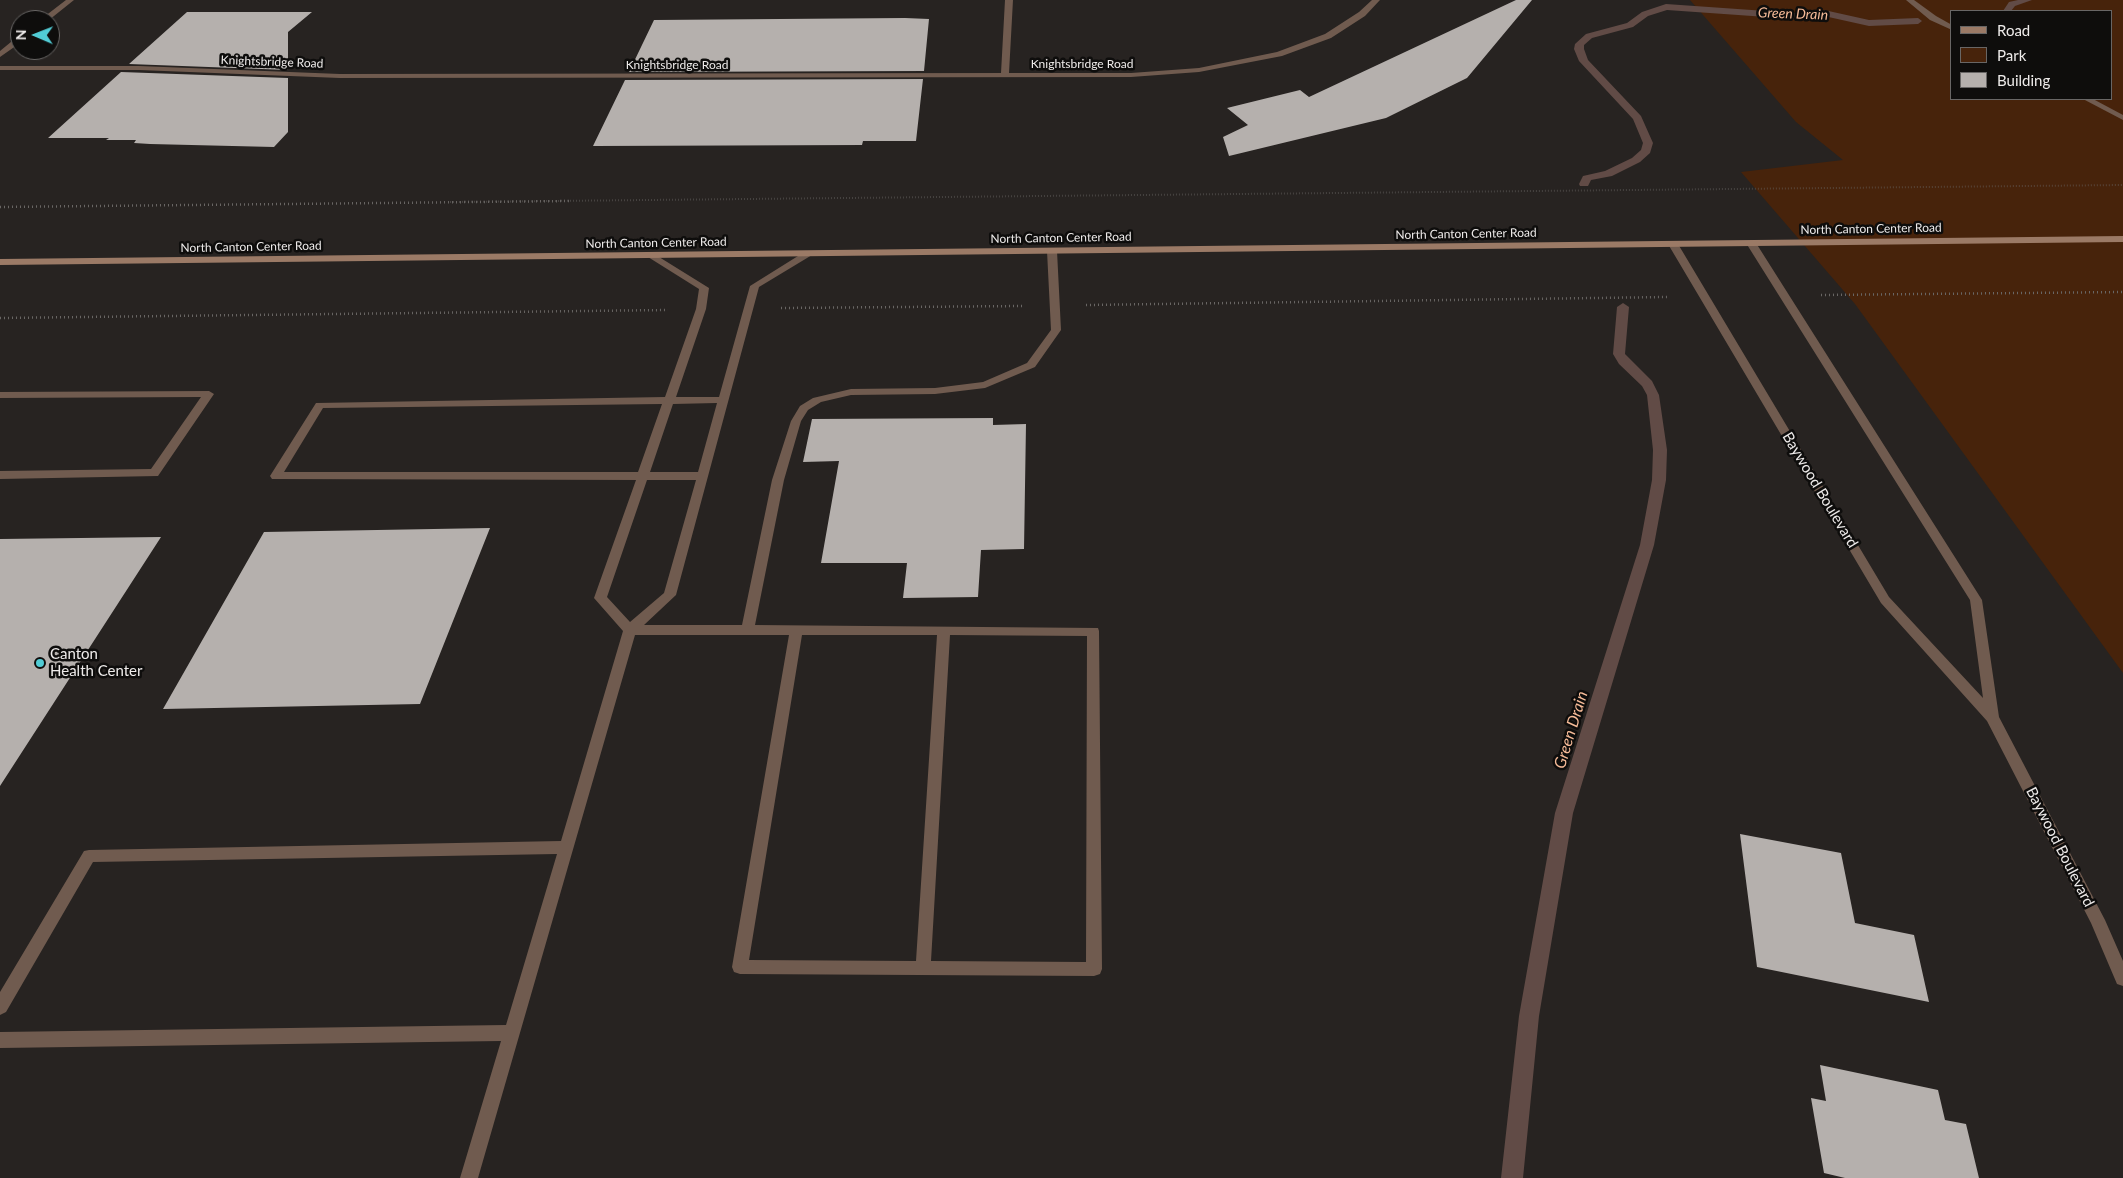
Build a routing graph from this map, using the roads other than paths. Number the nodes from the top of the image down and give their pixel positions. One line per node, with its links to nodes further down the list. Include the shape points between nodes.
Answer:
1 (70, 0): 5 (street)
2 (1009, 0): 10 (street)
3 (1376, 0): 10 (street, Knightsbridge Road, via 1346,26 1279,54 1200,70 1131,75)
4 (1910, 0): 6 (street)
5 (57, 10)
6 (1950, 27)
7 (10, 47): 8 (street)
8 (0, 55)
9 (0, 68): 10 (street, Knightsbridge Road, via 139,68 340,76)
10 (1005, 76)
11 (2089, 100): 12 (street)
12 (2123, 118)
13 (2123, 239): 14 (main road, North Canton Center Road)
14 (1751, 243): 15 (main road, North Canton Center Road); 30 (street, Baywood Boulevard, via 1976,600)
15 (1674, 244): 16 (main road, North Canton Center Road); 30 (street, Baywood Boulevard, via 1885,600)
16 (1052, 251): 17 (main road, North Canton Center Road); 27 (street, via 1056,330 1031,365 984,385 935,391 851,392 817,400 804,408 796,421 778,480)
17 (809, 253): 18 (main road, North Canton Center Road); 22 (street, via 755,286)
18 (651, 255): 19 (main road, North Canton Center Road); 21 (street, via 704,288 701,309)
19 (0, 262)
20 (0, 395): 23 (street, via 209,394 154,473)
21 (668, 400): 22 (street); 24 (street); 24 (street, via 320,404 276,476)
22 (724, 400): 25 (street)
23 (0, 475)
24 (642, 476): 25 (street); 26 (street, via 600,598)
25 (703, 476): 26 (street, via 670,595)
26 (630, 630): 27 (street); 31 (street)
27 (748, 630): 28 (street)
28 (796, 630): 29 (street); 32 (street, via 740,967)
29 (944, 631): 32 (street); 32 (street, via 1093,632 1094,969)
30 (1992, 717): 33 (street, Baywood Boulevard, via 2097,920)
31 (566, 846): 34 (street, via 89,856); 35 (street)
32 (923, 968)
33 (2123, 979)
34 (0, 1007)
35 (512, 1033): 36 (street); 37 (street)
36 (0, 1040)
37 (469, 1178)

